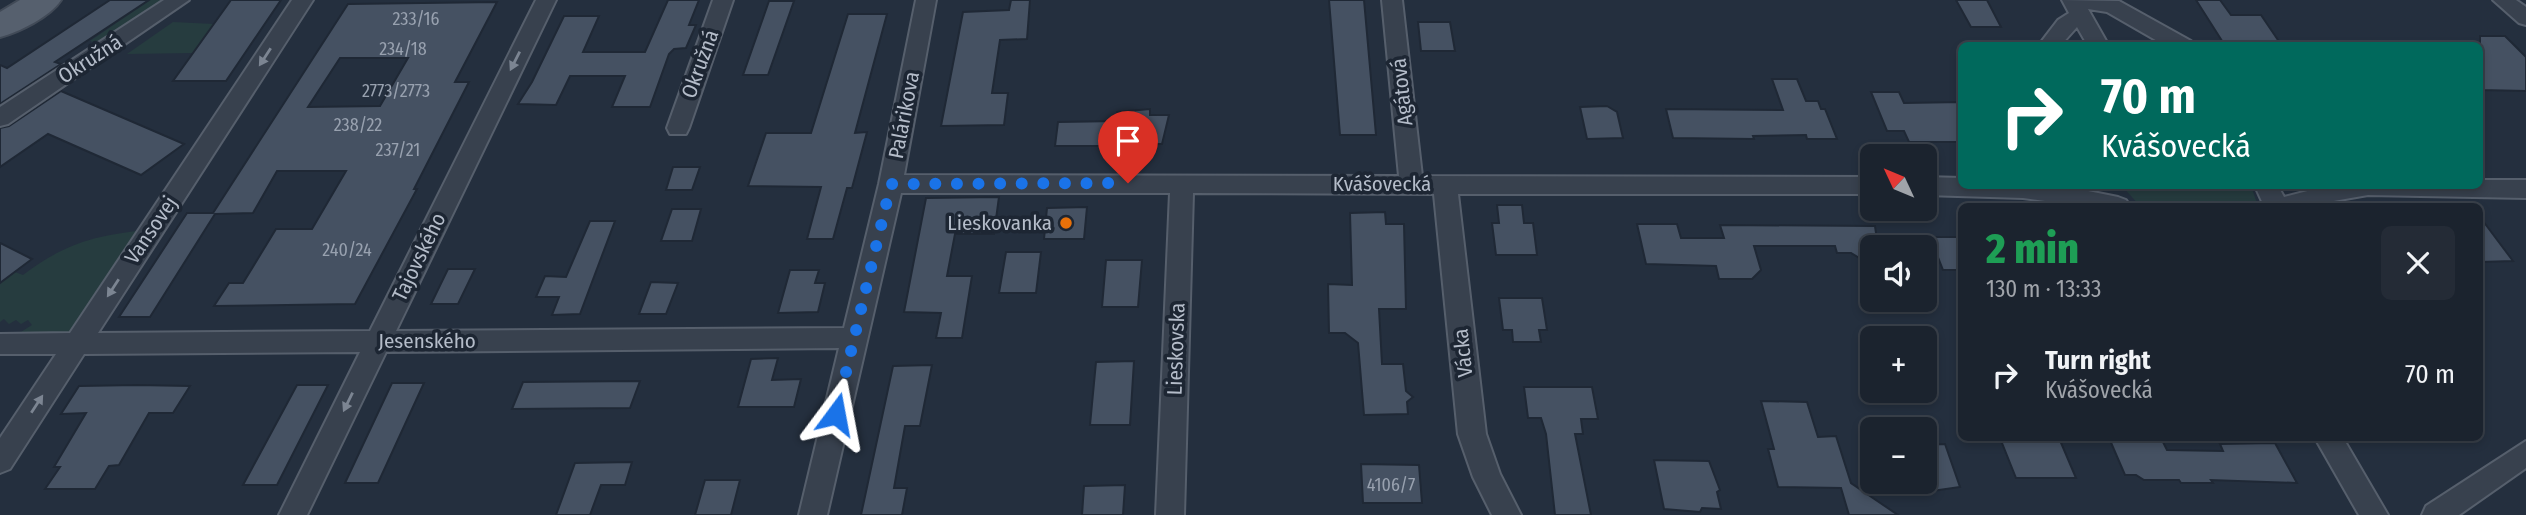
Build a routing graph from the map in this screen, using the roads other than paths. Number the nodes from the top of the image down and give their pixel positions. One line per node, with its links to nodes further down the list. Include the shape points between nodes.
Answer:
1 (45, 0): 11 (main road)
2 (179, 0): 15 (street, Okružná)
3 (303, 0): 33 (street, Vansovej, one-way to 33)
4 (546, 0): 31 (street, Tajovského, one-way to 31)
5 (723, 0): 16 (street, Okružná)
6 (926, 0): 18 (street, Palárikova)
7 (1392, 0): 19 (street, Agátová)
8 (2503, 0): 10 (street)
9 (2075, 5): 12 (street); 13 (street); 14 (street, via 2112,6)
10 (2526, 18)
11 (0, 26)
12 (2051, 42)
13 (2097, 42)
14 (2176, 42)
15 (0, 118)
16 (678, 128)
17 (1182, 183): 18 (street, Kvášovecká); 19 (street, Kvášovecká); 39 (street, Lieskovska)
18 (891, 184): 30 (street, Palárikova)
19 (1411, 184): 20 (street, Kvášovecká)
20 (1445, 184): 21 (street, Kvášovecká); 40 (street, Vácka, via 1472,433)
21 (1860, 186)
22 (1937, 186): 23 (street)
23 (1958, 186)
24 (2036, 189): 28 (street)
25 (2344, 189): 29 (street)
26 (2483, 189): 27 (street)
27 (2526, 189)
28 (2107, 203)
29 (2291, 203)
30 (853, 338): 31 (street, Jesenského); 38 (street, Palárikova)
31 (378, 341): 33 (street, Jesenského); 37 (street, Tajovského, one-way to 37)
32 (0, 344): 33 (street, Jesenského)
33 (75, 345): 36 (street, Vansovej, one-way to 33)
34 (2331, 441): 41 (street)
35 (2526, 453): 42 (street)
36 (0, 461)
37 (293, 515)
38 (813, 515)
39 (1170, 515)
40 (1507, 515)
41 (2374, 515)
42 (2436, 515)

